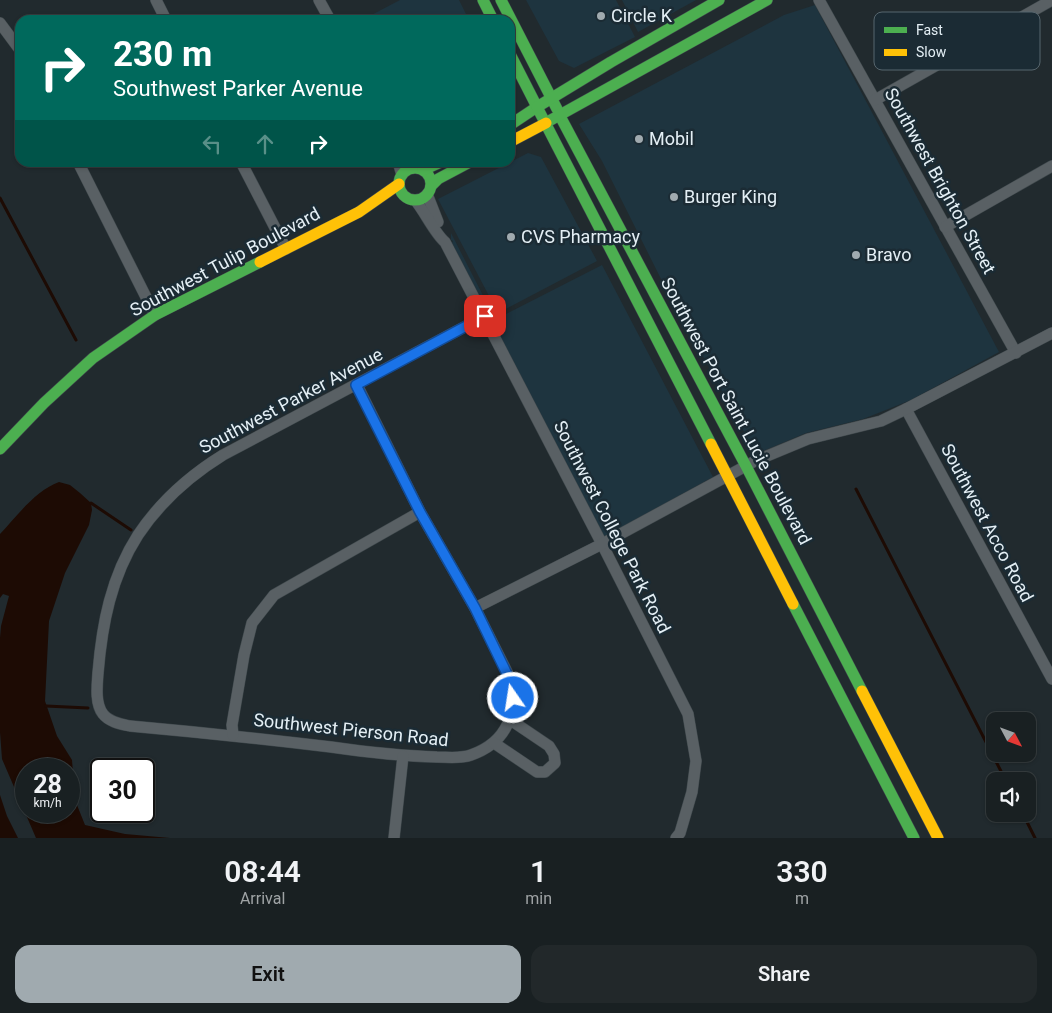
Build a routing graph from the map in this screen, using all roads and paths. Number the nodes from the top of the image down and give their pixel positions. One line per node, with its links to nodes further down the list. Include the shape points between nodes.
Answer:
1 (156, 0): 10 (street)
2 (319, 0): 11 (street)
3 (483, 0): 12 (main road)
4 (501, 0): 13 (main road, Southwest Port Saint Lucie Boulevard)
5 (719, 0): 19 (main road)
6 (767, 0): 22 (main road)
7 (819, 0): 20 (street, Southwest Brighton Street)
8 (1052, 0): 9 (street)
9 (1031, 12)
10 (164, 15)
11 (327, 15)
12 (490, 15)
13 (509, 15)
14 (0, 23): 16 (street)
15 (515, 27): 19 (main road, Southwest Port Saint Lucie Boulevard)
16 (15, 43)
17 (515, 64): 21 (main road, Southwest Port Saint Lucie Boulevard)
18 (928, 70): 20 (street)
19 (551, 98): 21 (main road); 22 (main road, Southwest Port Saint Lucie Boulevard)
20 (875, 100): 36 (street, Southwest Brighton Street)
21 (537, 107): 23 (main road); 24 (main road, Southwest Port Saint Lucie Boulevard)
22 (560, 116): 24 (main road); 46 (main road, Southwest Port Saint Lucie Boulevard)
23 (515, 122)
24 (546, 123): 25 (main road); 47 (main road, Southwest Port Saint Lucie Boulevard)
25 (515, 139)
26 (1052, 166): 36 (street)
27 (81, 167): 39 (street)
28 (244, 167): 38 (street)
29 (399, 167): 32 (street)
30 (416, 167): 32 (main road); 33 (main road, via 429,177)
31 (461, 167): 33 (main road, via 438,179)
32 (400, 179): 34 (main road, via 402,194); 35 (main road, Southwest Tulip Boulevard, via 384,196)
33 (429, 190): 34 (main road); 37 (street, Southwest College Park Road)
34 (410, 199): 35 (main road, Southwest Tulip Boulevard, via 388,202); 37 (street, Southwest College Park Road, via 424,211)
35 (359, 212): 38 (main road, Southwest Tulip Boulevard)
36 (945, 227): 42 (street, Southwest Brighton Street)
37 (445, 242): 40 (street, Southwest College Park Road)
38 (286, 249): 39 (main road, Southwest Tulip Boulevard)
39 (155, 315): 45 (main road, Southwest Tulip Boulevard, via 93,358)
40 (485, 316): 43 (street, Southwest Parker Avenue); 49 (street, Southwest College Park Road)
41 (1052, 332): 42 (street)
42 (1016, 353): 44 (street)
43 (356, 385): 48 (street, Southwest Pierson Road); 53 (street, Southwest Parker Avenue, via 212,462 171,494 138,536 112,589 101,636 97,698 104,716)
44 (906, 409): 46 (street, via 881,420 808,439); 51 (street, Southwest Acco Road)
45 (0, 448)
46 (746, 466): 47 (street); 60 (main road, Southwest Port Saint Lucie Boulevard)
47 (728, 475): 49 (street); 59 (main road, Southwest Port Saint Lucie Boulevard)
48 (420, 512): 50 (street, Southwest Pierson Road); 54 (street, via 274,595 252,623 232,725)
49 (602, 544): 50 (street); 57 (street, Southwest College Park Road, via 688,714 696,760)
50 (475, 608): 52 (street, Southwest Pierson Road, via 508,676 513,698)
51 (1052, 679)
52 (509, 719): 55 (street, Southwest Pierson Road); 55 (street, via 549,746 555,763 545,772 537,772)
53 (130, 726): 54 (street, Southwest Pierson Road)
54 (233, 736): 56 (street, Southwest Pierson Road)
55 (494, 743): 56 (street, Southwest Pierson Road, via 459,758)
56 (403, 756): 58 (street)
57 (682, 836)
58 (394, 838)
59 (914, 838)
60 (938, 838)

